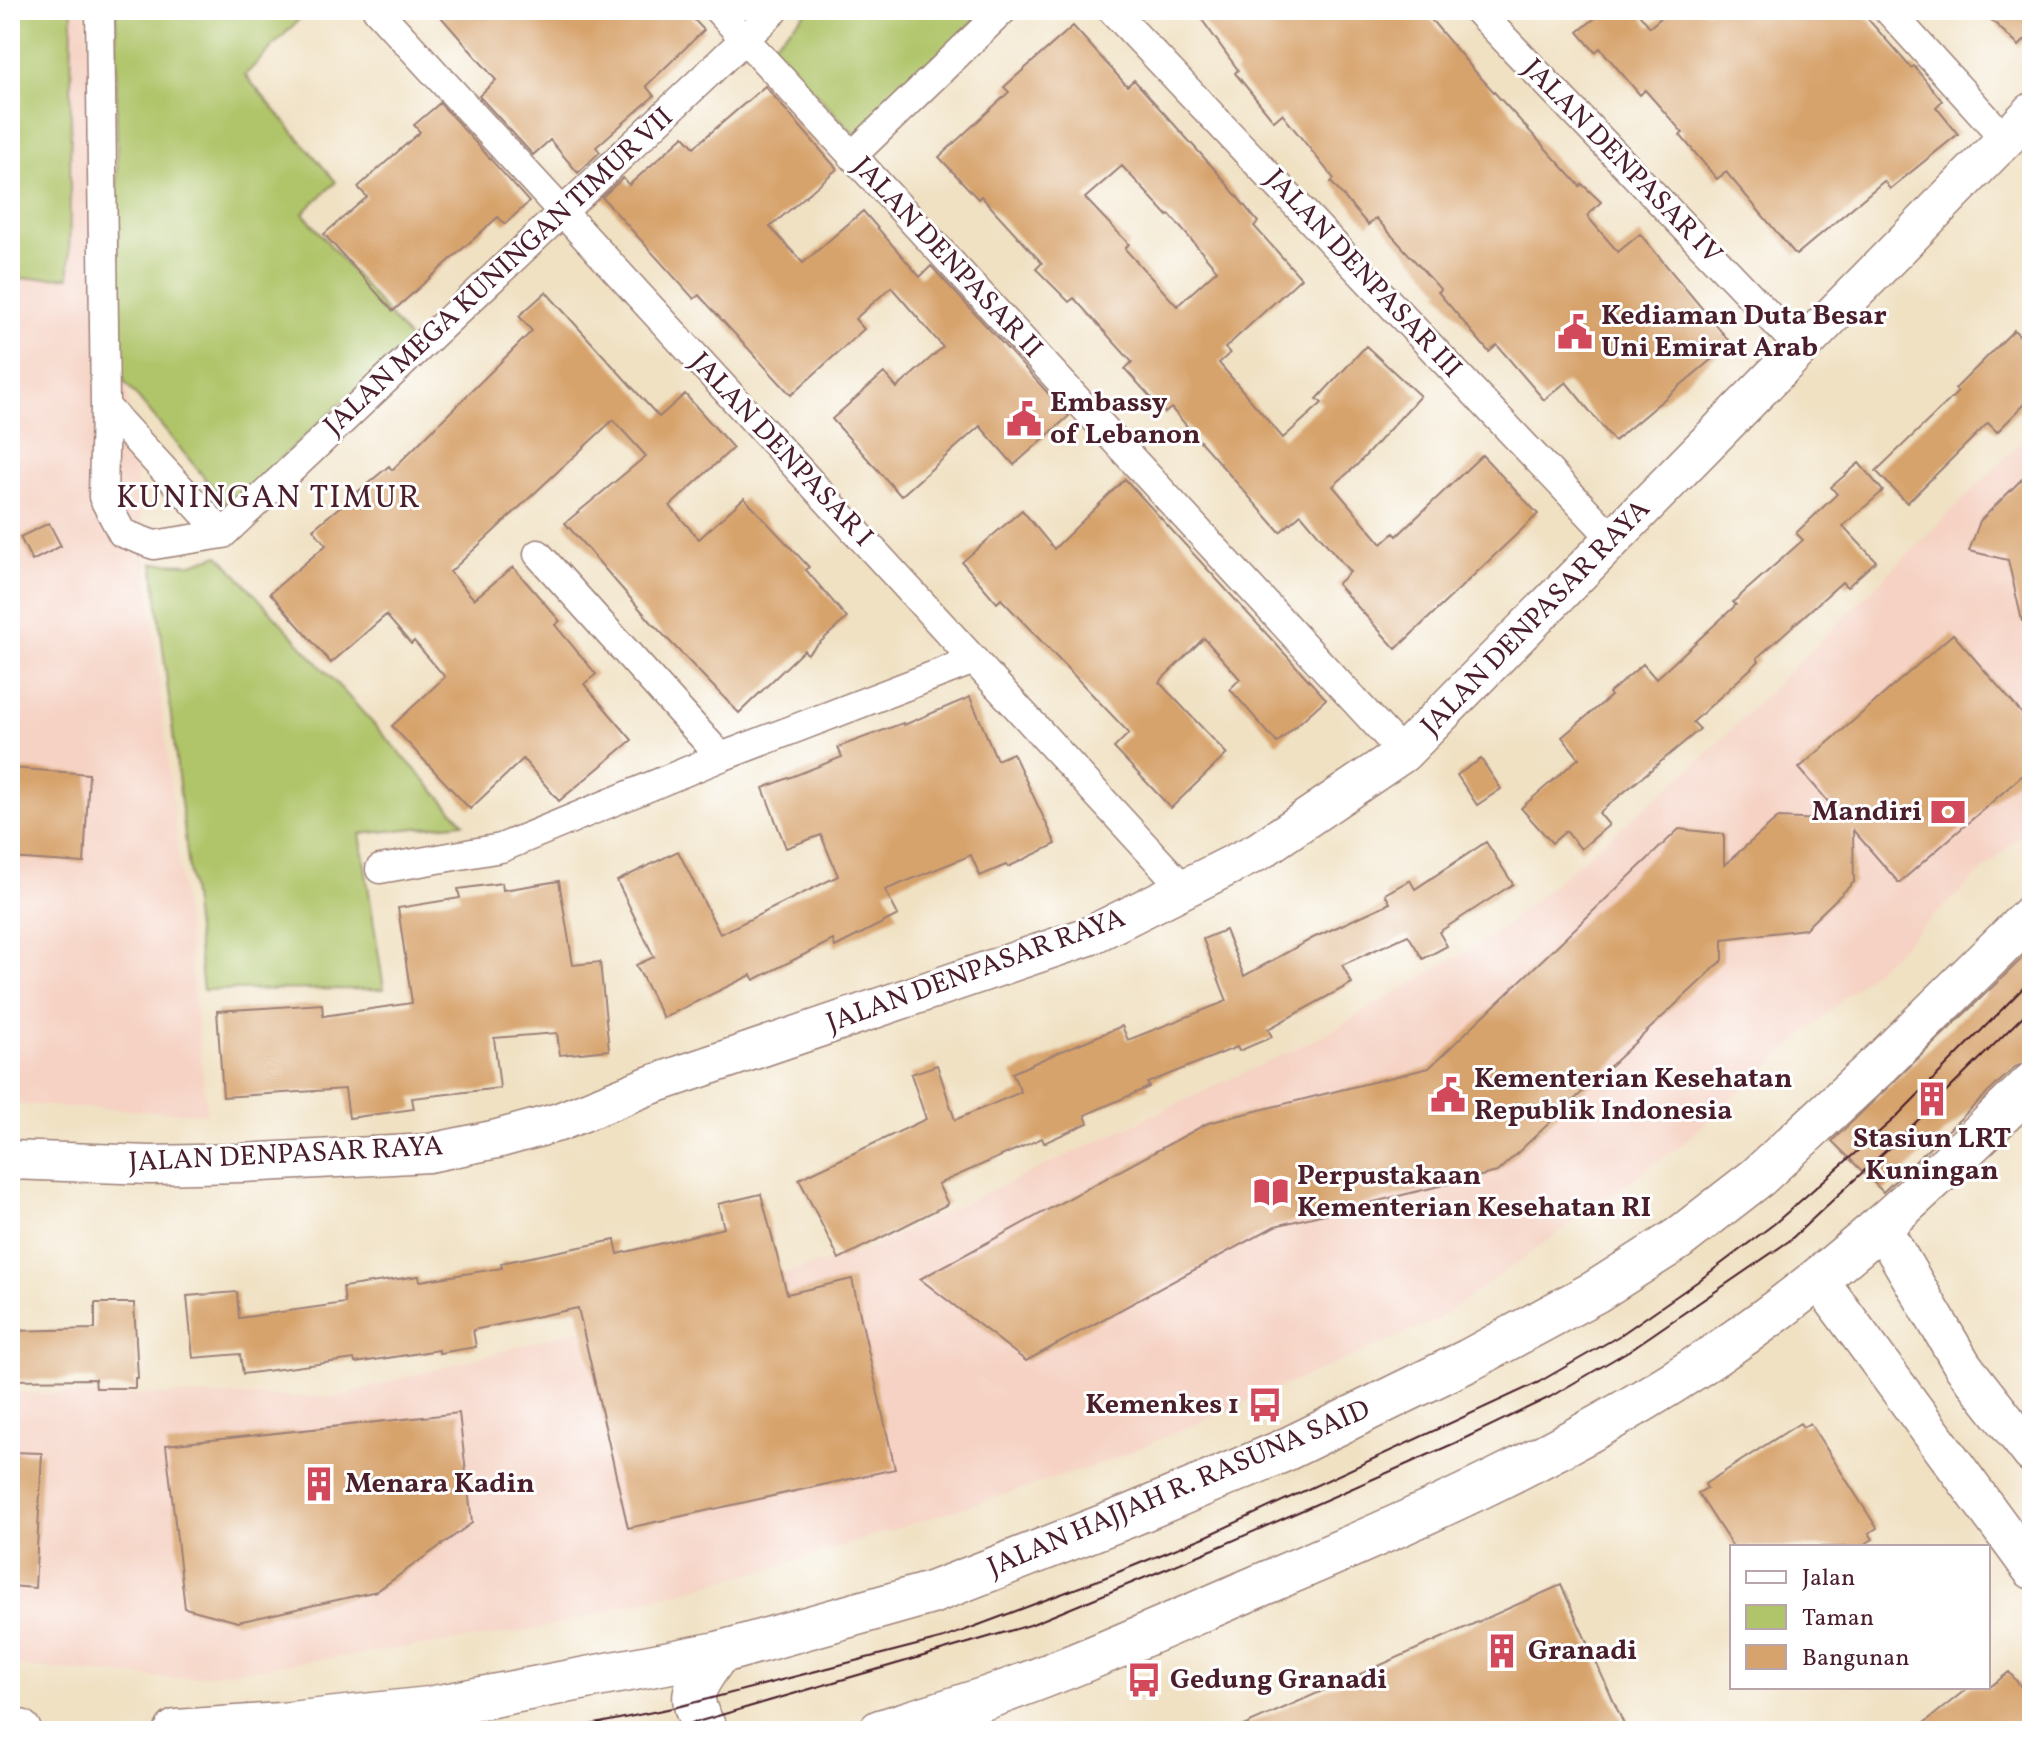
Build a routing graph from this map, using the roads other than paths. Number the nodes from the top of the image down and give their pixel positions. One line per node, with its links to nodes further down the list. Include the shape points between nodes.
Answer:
1 (100, 10): 15 (street)
2 (377, 10): 13 (street, JALAN DENPASAR I)
3 (718, 10): 9 (street, JALAN DENPASAR II)
4 (775, 10): 9 (street, JALAN MEGA KUNINGAN TIMUR VII)
5 (1003, 10): 12 (street)
6 (1112, 10): 17 (street, JALAN DENPASAR III)
7 (1477, 10): 14 (street, JALAN DENPASAR IV)
8 (1888, 10): 11 (street)
9 (745, 39): 12 (street, JALAN DENPASAR II); 13 (street, JALAN MEGA KUNINGAN TIMUR VII)
10 (2032, 112): 11 (street, JALAN DENPASAR RAYA)
11 (2005, 139): 14 (street, JALAN DENPASAR RAYA)
12 (853, 155): 20 (street, JALAN DENPASAR II)
13 (562, 212): 16 (street, JALAN MEGA KUNINGAN TIMUR VII); 19 (street, JALAN DENPASAR I)
14 (1800, 348): 17 (street, JALAN DENPASAR RAYA)
15 (105, 406): 16 (street); 16 (street, via 103,497 122,533 154,545)
16 (223, 534)
17 (1613, 539): 20 (street, JALAN DENPASAR RAYA)
18 (538, 554): 21 (street)
19 (974, 660): 21 (street); 23 (street, JALAN DENPASAR I)
20 (1403, 753): 23 (street, JALAN DENPASAR RAYA, via 1259,851)
21 (721, 757): 22 (street, via 501,848)
22 (380, 869)
23 (1185, 890): 26 (street, JALAN DENPASAR RAYA, via 1089,936 648,1086 559,1122 497,1139 429,1153 259,1162)
24 (2032, 915): 31 (main road, JALAN HAJJAH R. RASUNA SAID, via 1748,1186 1595,1292 1283,1451 1129,1516 931,1593)
25 (2032, 1084): 27 (main road)
26 (10, 1160)
27 (1882, 1228): 28 (main road); 29 (street, via 1963,1366)
28 (1819, 1280): 30 (street); 36 (main road, via 1630,1409 1474,1490 1134,1639 992,1696)
29 (2032, 1454)
30 (2032, 1570)
31 (718, 1653): 34 (main road, JALAN HAJJAH R. RASUNA SAID, via 429,1708); 35 (main road, via 693,1694 695,1712)
32 (10, 1731): 33 (main road)
33 (20, 1731)
34 (176, 1731)
35 (707, 1731)
36 (880, 1731)

